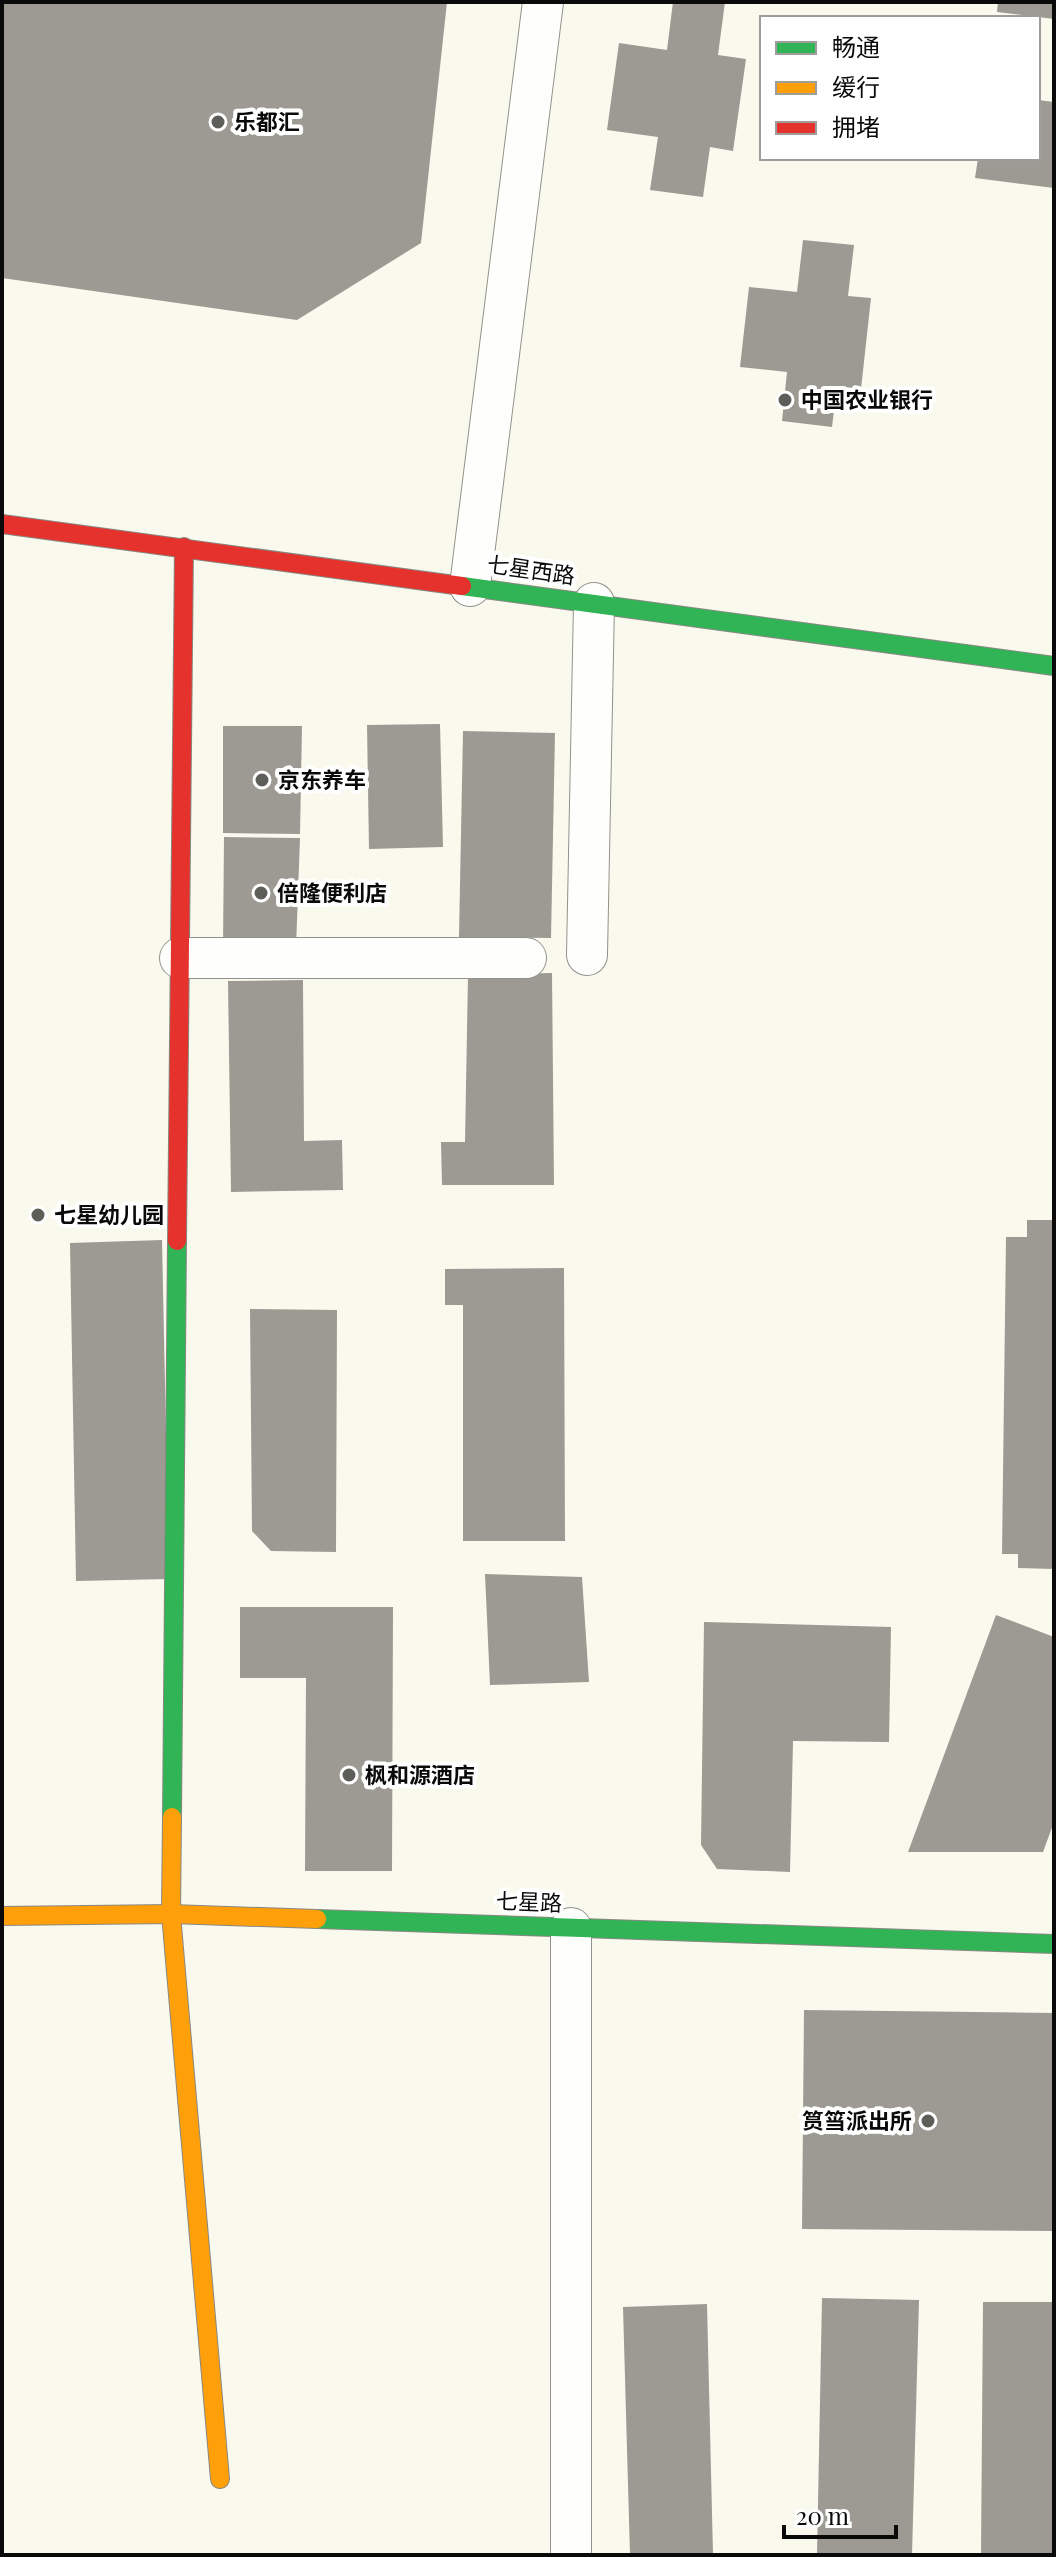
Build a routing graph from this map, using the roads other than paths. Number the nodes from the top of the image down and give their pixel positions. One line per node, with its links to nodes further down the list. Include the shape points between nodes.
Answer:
1 (543, 2): 4 (street)
2 (2, 524): 3 (street, 七星西路)
3 (184, 547): 4 (street, 七星西路); 8 (street)
4 (470, 586): 5 (street, 七星西路)
5 (594, 603): 6 (street, 七星西路); 7 (street)
6 (1054, 666)
7 (587, 955)
8 (180, 958): 9 (street); 10 (street)
9 (526, 958)
10 (171, 1914): 11 (street, 七星路); 12 (street, 七星路); 14 (street)
11 (2, 1916)
12 (571, 1928): 13 (street, 七星路); 15 (street)
13 (1054, 1944)
14 (220, 2479)
15 (571, 2555)

